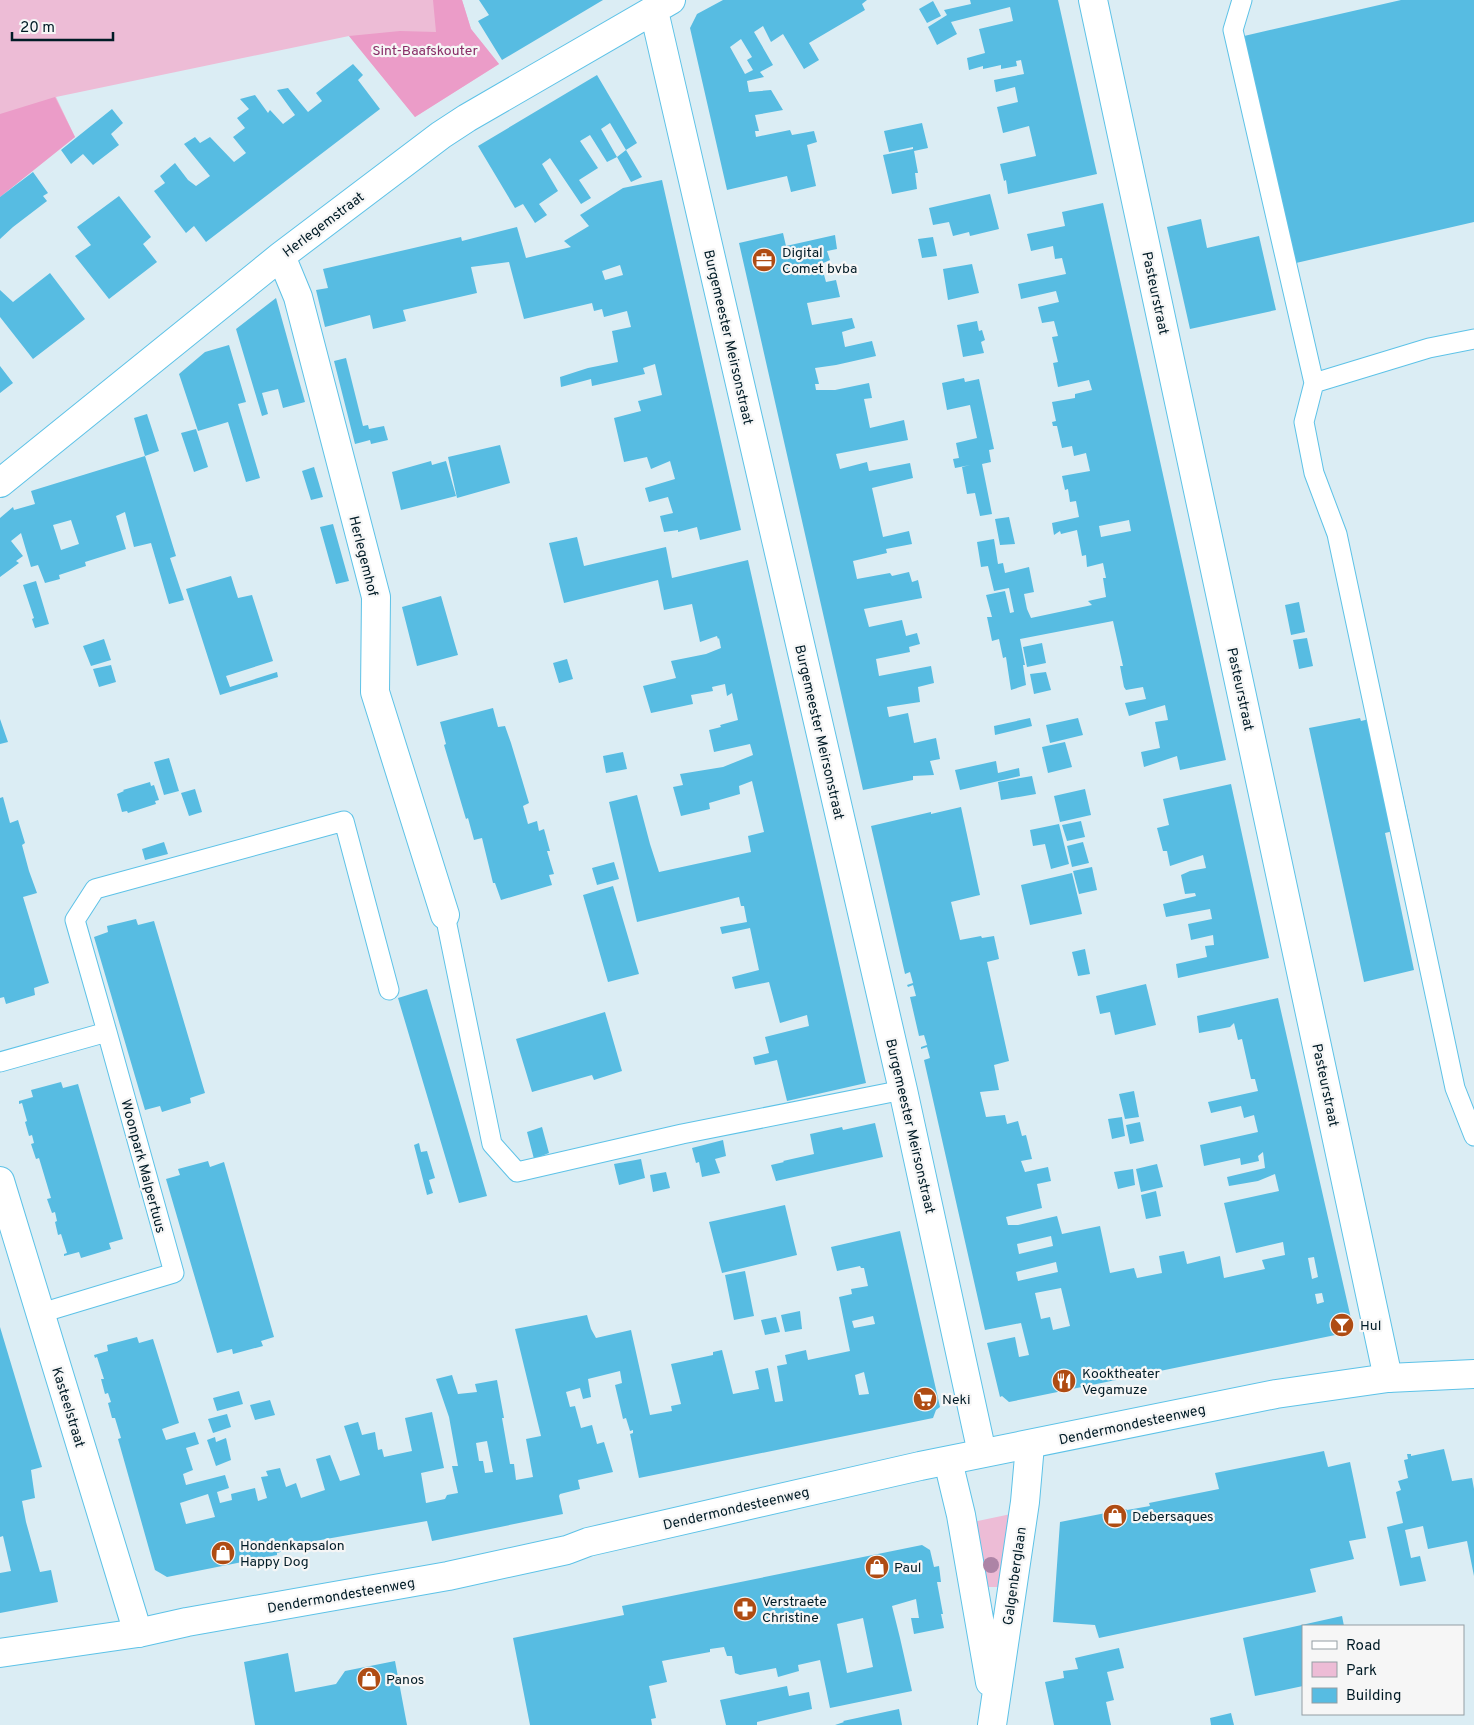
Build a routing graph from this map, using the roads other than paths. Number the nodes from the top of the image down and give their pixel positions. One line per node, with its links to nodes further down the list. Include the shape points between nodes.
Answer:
1 (1093, 0): 17 (street, Pasteurstraat)
2 (1242, 0): 6 (lane, via 1233,30)
3 (662, 6): 4 (street, Herlegemstraat, via 441,135); 12 (street, Burgemeester Meirsonstraat)
4 (281, 256): 7 (street, Herlegemstraat); 8 (street, Herlegemhof, via 298,297 376,598 375,692)
5 (1474, 339): 6 (lane, via 1429,348)
6 (1314, 383): 13 (lane, via 1304,422 1314,473 1337,534 1455,1088)
7 (0, 483)
8 (444, 915): 12 (lane, via 492,1144 517,1172 682,1134)
9 (389, 990): 10 (lane, via 344,821 95,889 75,920)
10 (107, 1032): 11 (lane); 15 (lane, Woonpark Malpertuus, via 174,1273)
11 (0, 1062)
12 (903, 1090): 19 (street, Burgemeester Meirsonstraat)
13 (1474, 1136)
14 (0, 1181): 15 (street, Kasteelstraat)
15 (41, 1314): 21 (street, Kasteelstraat)
16 (1474, 1374): 17 (street, Dendermondesteenweg)
17 (1388, 1378): 18 (street, Dendermondesteenweg, via 1276,1394)
18 (1030, 1445): 19 (street, Dendermondesteenweg); 23 (street, Galgenberglaan, via 1025,1502)
19 (982, 1453): 20 (street, Dendermondesteenweg)
20 (948, 1461): 21 (street, Dendermondesteenweg, via 448,1576); 23 (street, Galgenberglaan, via 961,1515)
21 (138, 1633): 22 (street, Dendermondesteenweg)
22 (0, 1653)
23 (993, 1716)

